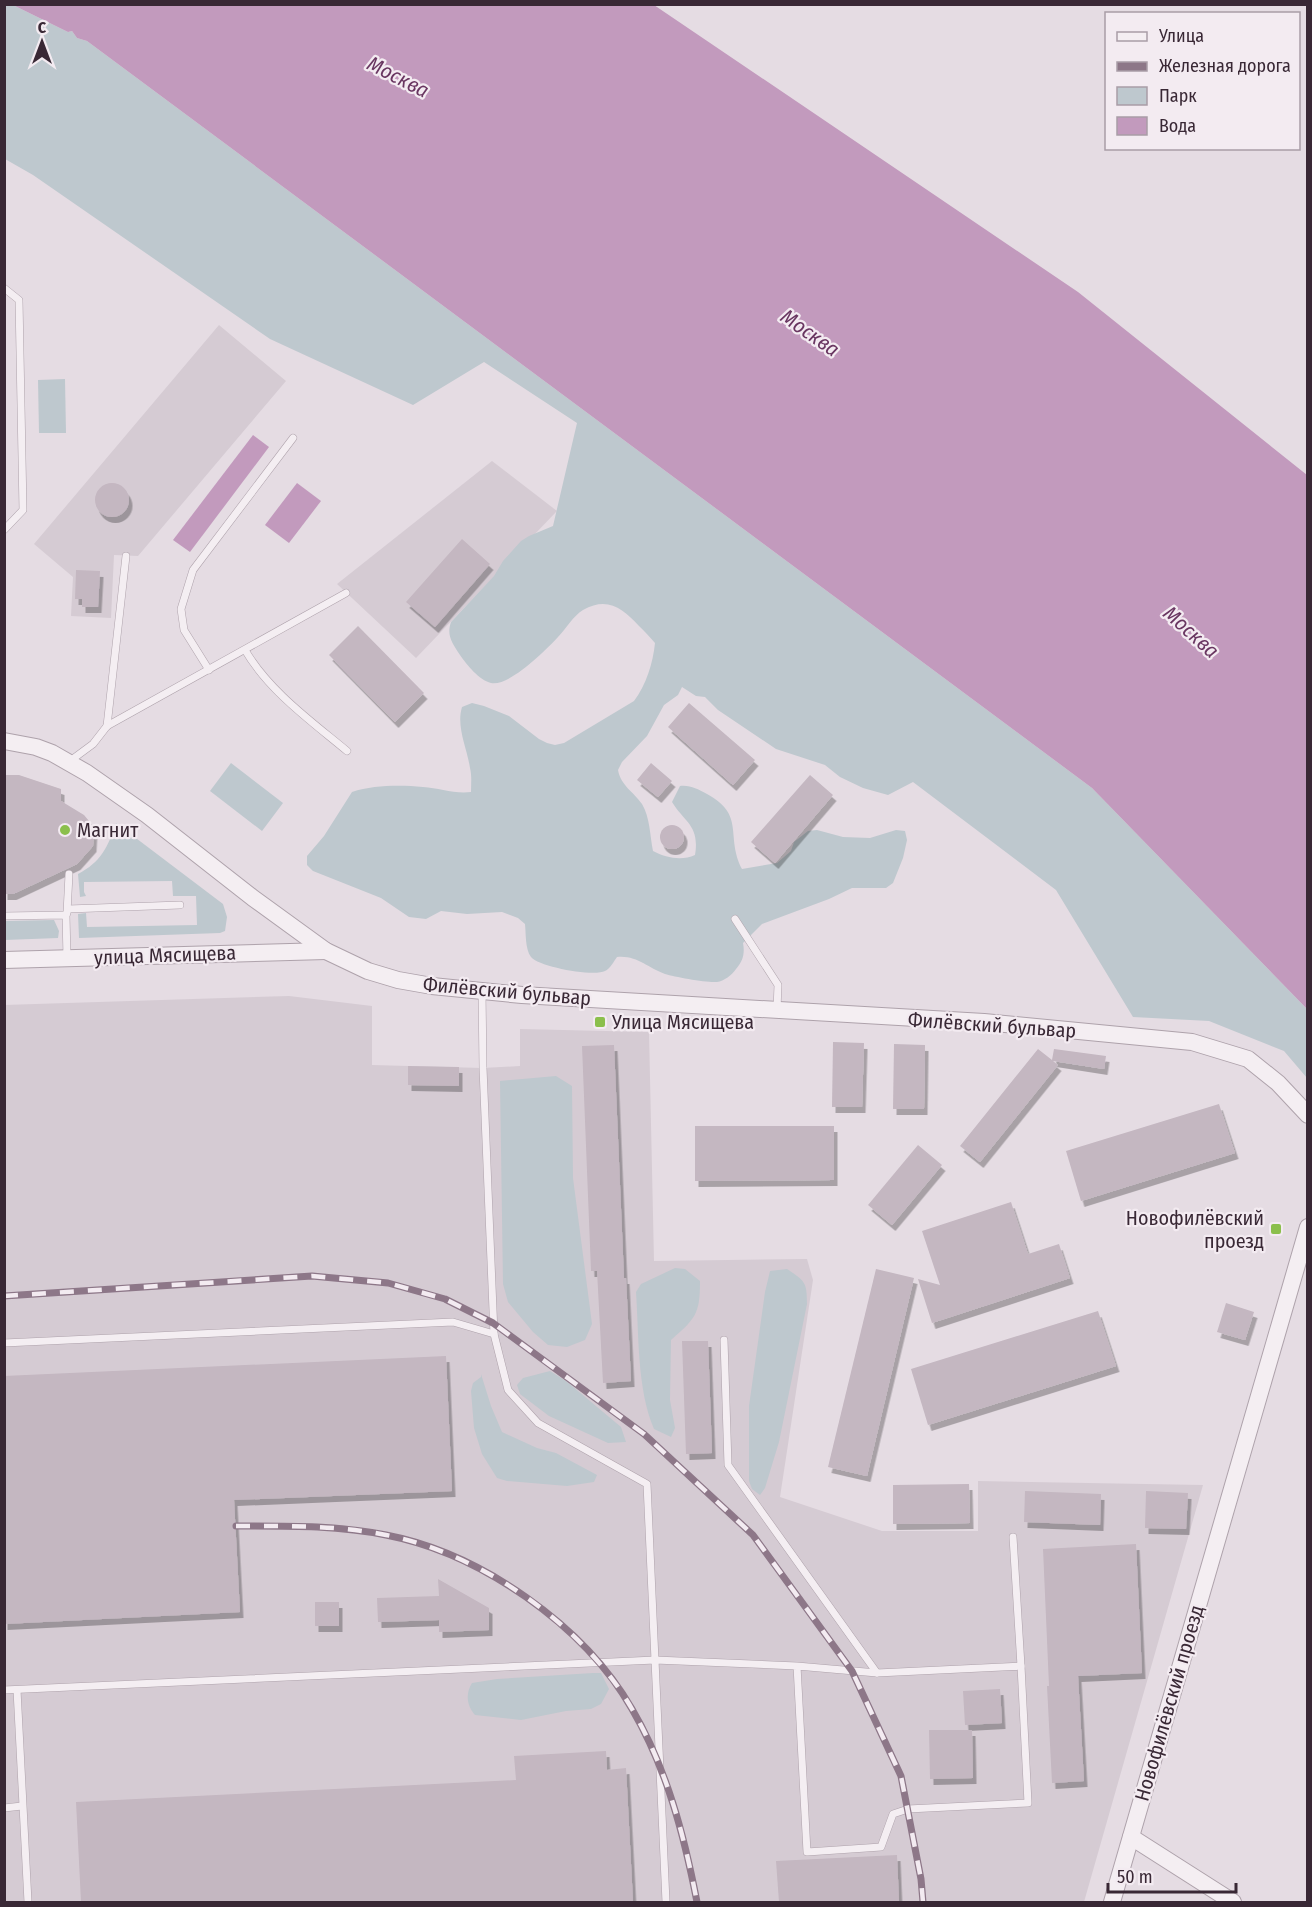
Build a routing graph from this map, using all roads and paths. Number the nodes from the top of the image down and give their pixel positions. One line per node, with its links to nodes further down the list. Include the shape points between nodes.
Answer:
1 (4, 288): 3 (lane, via 19,300 24,510)
2 (293, 438): 7 (lane, via 190,577 181,609 184,630)
3 (4, 530)
4 (126, 556): 8 (lane)
5 (346, 593): 6 (lane)
6 (245, 650): 7 (lane); 10 (lane, via 255,667 293,706)
7 (208, 670): 8 (lane)
8 (107, 726): 11 (lane, via 93,744)
9 (4, 741): 11 (street, Филёвский бульвар, via 36,747)
10 (347, 751)
11 (68, 762): 17 (street, Филёвский бульвар, via 132,804)
12 (69, 874): 14 (lane)
13 (180, 905): 14 (lane)
14 (67, 912): 15 (lane); 18 (lane)
15 (4, 916)
16 (735, 919): 21 (lane, via 778,985)
17 (326, 951): 18 (street, улица Мясищева); 20 (street, Филёвский бульвар, via 398,980)
18 (67, 958): 19 (street, улица Мясищева)
19 (4, 960)
20 (482, 991): 21 (street, Филёвский бульвар); 24 (lane)
21 (777, 1011): 22 (street, Филёвский бульвар, via 984,1022 1192,1042 1248,1059)
22 (1308, 1115)
23 (1308, 1227): 36 (street, Новофилёвский проезд)
24 (494, 1334): 26 (lane, via 453,1322); 28 (lane, via 508,1390 538,1423 647,1484)
25 (724, 1340): 31 (lane, via 728,1465)
26 (4, 1343)
27 (1013, 1537): 30 (lane)
28 (655, 1660): 29 (lane); 33 (lane); 38 (lane)
29 (797, 1666): 30 (lane, via 807,1852 881,1846 892,1814 908,1809 1028,1803); 31 (lane)
30 (1021, 1666): 31 (lane)
31 (878, 1673)
32 (4, 1690): 33 (lane)
33 (17, 1690): 34 (lane)
34 (22, 1806): 35 (lane); 37 (lane)
35 (4, 1808)
36 (1131, 1837): 39 (street, Новофилёвский проезд); 40 (street)
37 (28, 1902)
38 (666, 1902)
39 (1112, 1902)
40 (1233, 1902)

